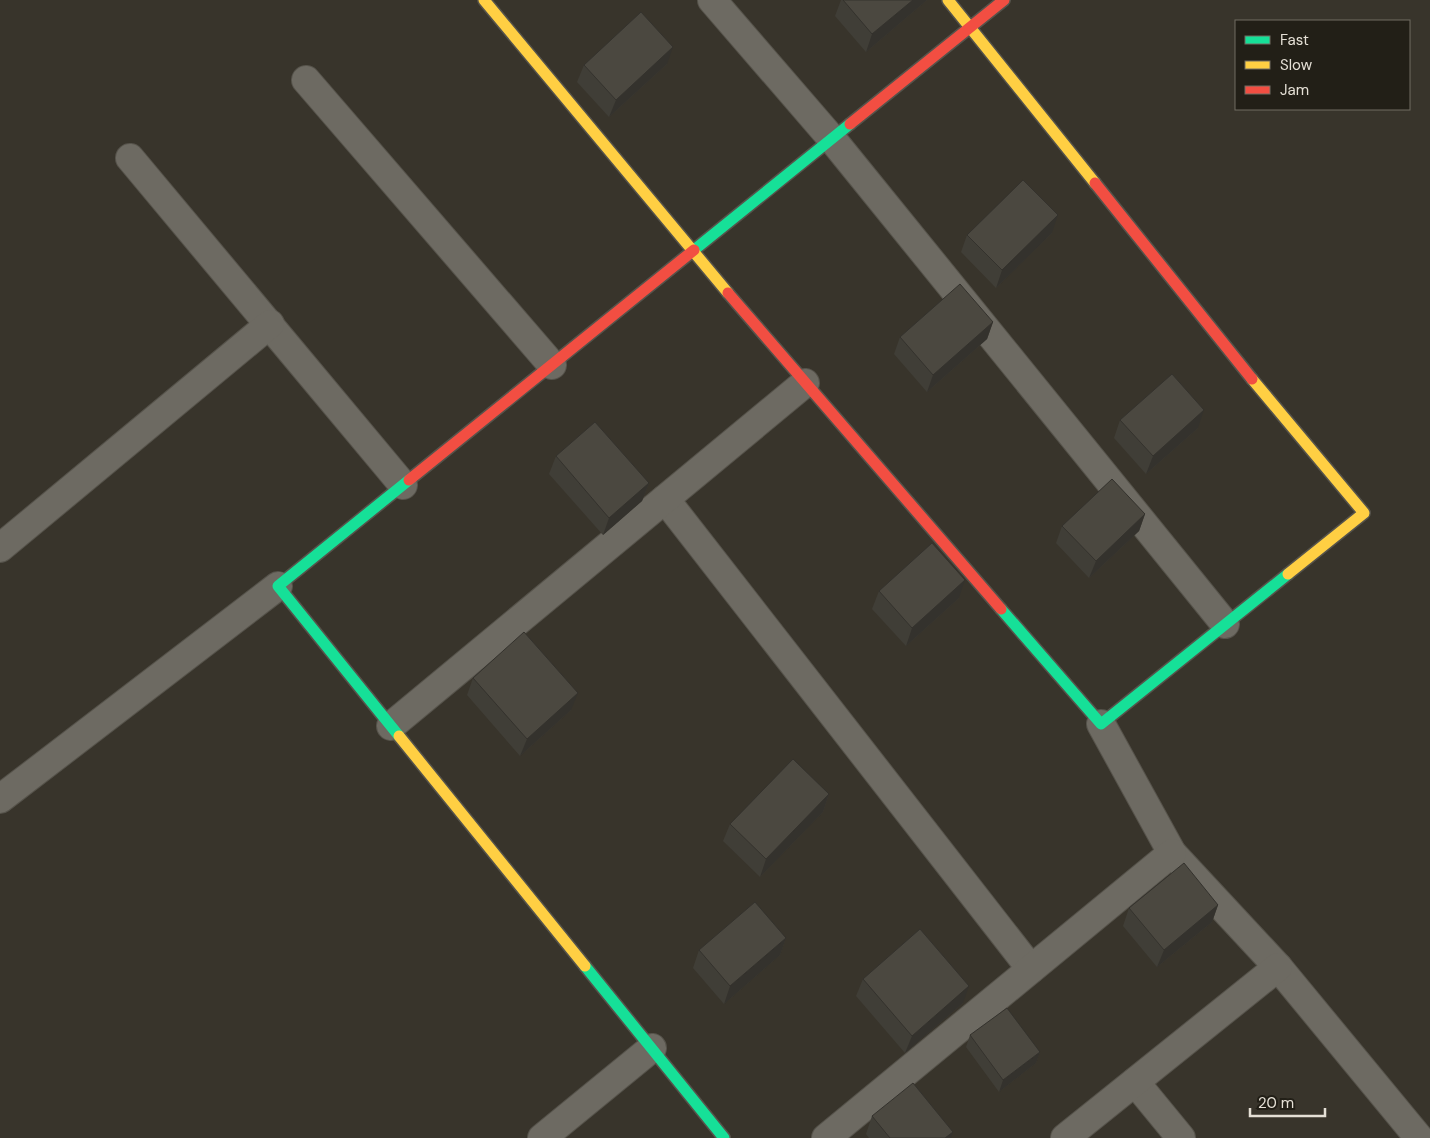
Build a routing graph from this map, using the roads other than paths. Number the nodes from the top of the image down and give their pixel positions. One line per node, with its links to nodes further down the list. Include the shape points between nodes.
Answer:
1 (484, 0): 9 (street)
2 (712, 0): 7 (street)
3 (948, 0): 5 (street)
4 (1004, 0): 5 (street)
5 (970, 27): 7 (street); 17 (street, via 1294,431 1364,513)
6 (306, 80): 11 (street)
7 (832, 139): 9 (street); 17 (street)
8 (130, 158): 10 (street)
9 (692, 252): 11 (street); 12 (street)
10 (270, 324): 13 (street); 15 (street)
11 (552, 365): 13 (street)
12 (805, 383): 14 (street); 18 (street)
13 (403, 484): 16 (street)
14 (665, 499): 19 (street); 23 (street)
15 (0, 548)
16 (278, 586): 19 (street); 20 (street)
17 (1225, 624): 18 (street)
18 (1101, 724): 21 (street)
19 (391, 726): 24 (street)
20 (0, 799)
21 (1172, 853): 22 (street); 23 (street)
22 (1278, 967): 25 (street); 31 (street)
23 (1031, 969): 28 (street)
24 (652, 1048): 26 (street); 27 (street)
25 (1135, 1082): 29 (street); 30 (street)
26 (542, 1138)
27 (724, 1138)
28 (826, 1138)
29 (1065, 1138)
30 (1181, 1138)
31 (1419, 1138)

